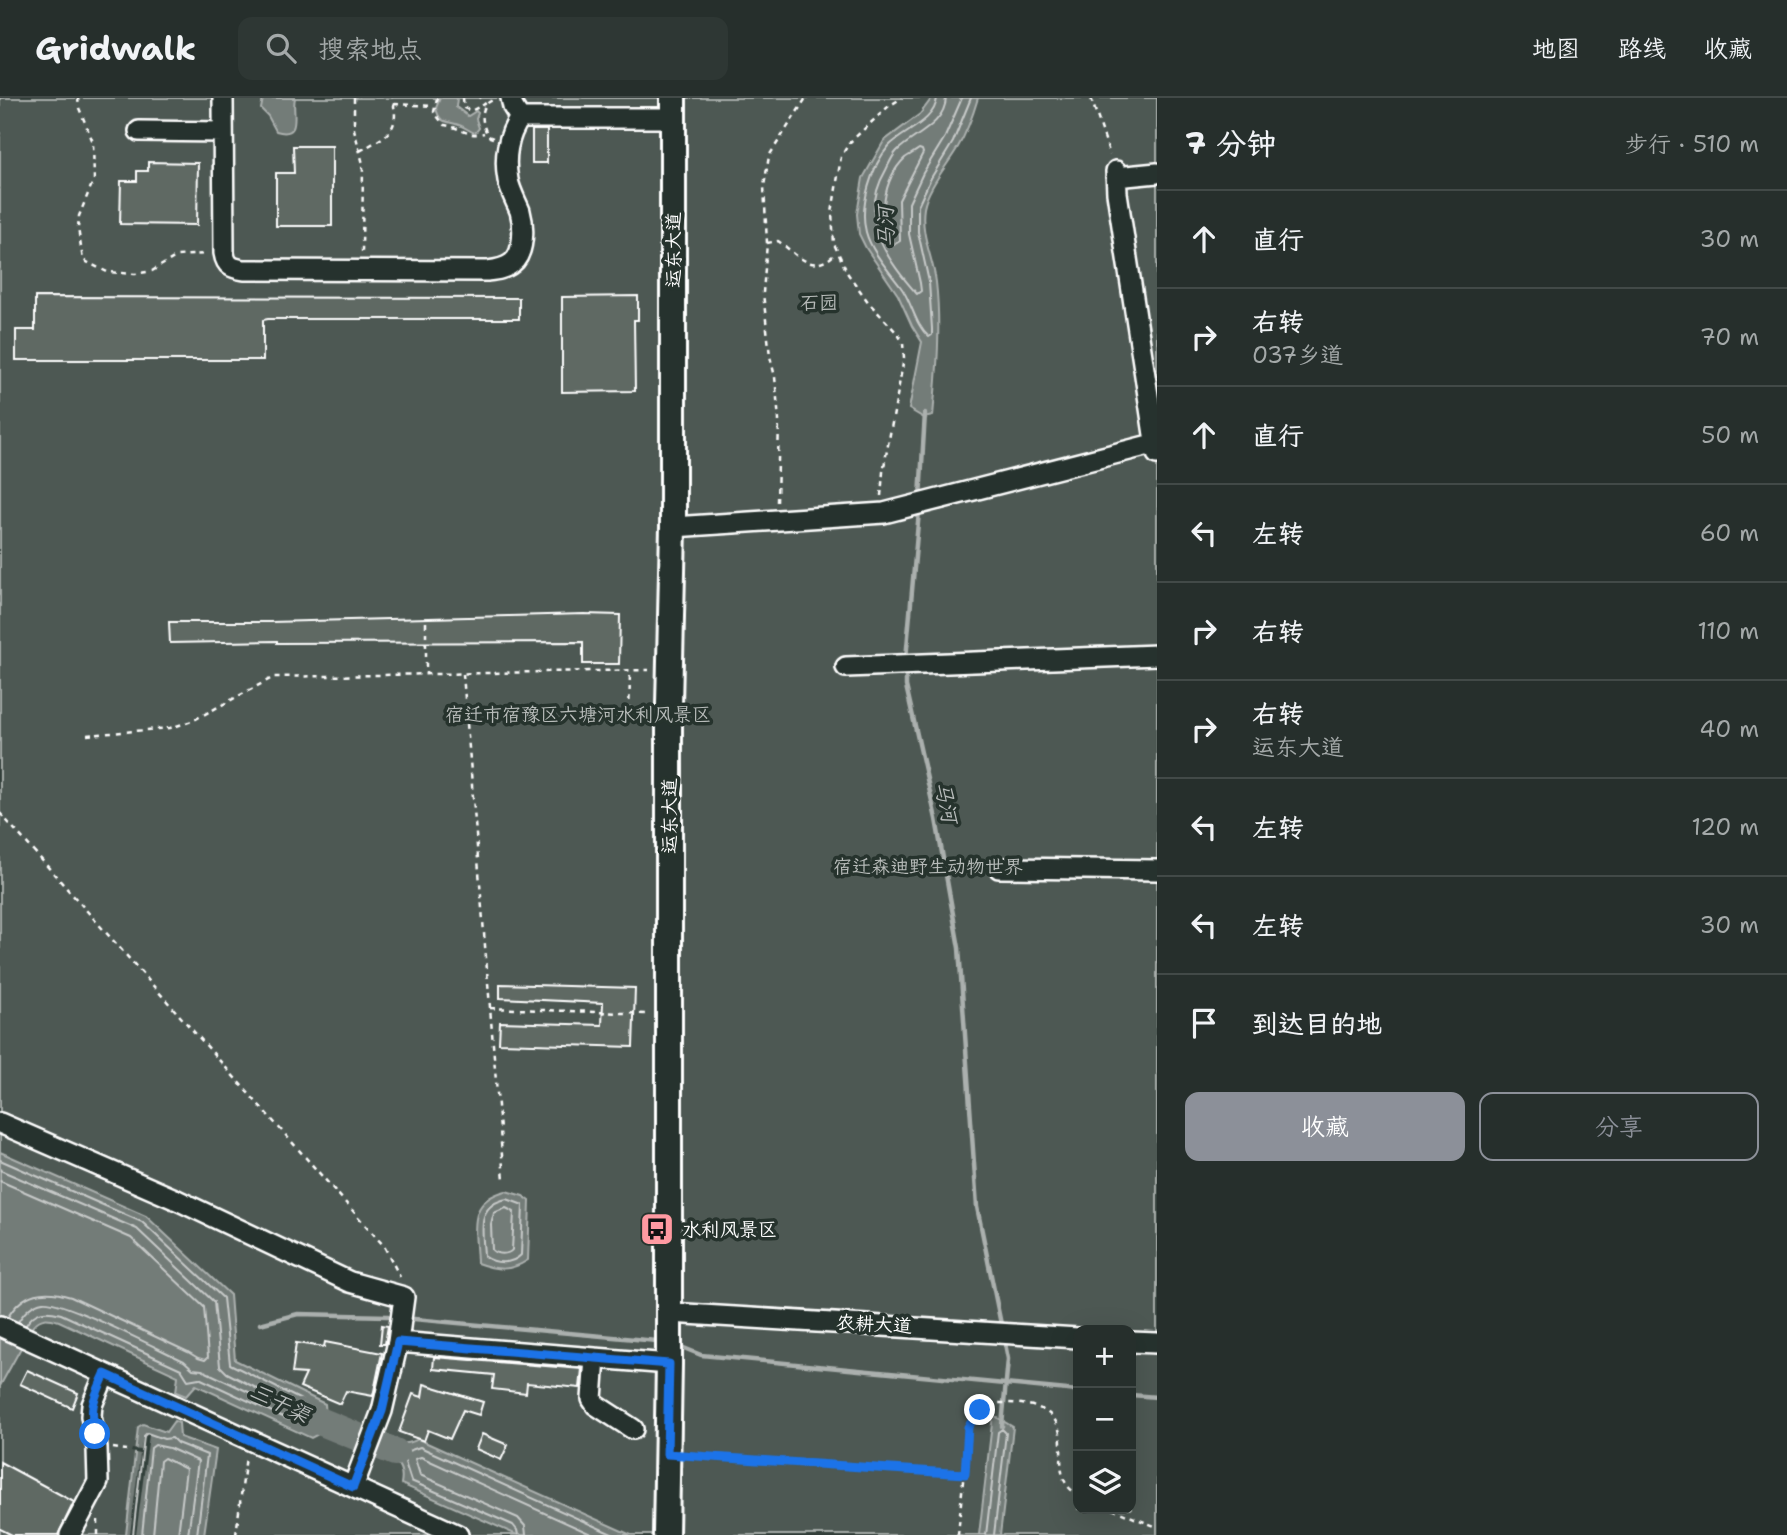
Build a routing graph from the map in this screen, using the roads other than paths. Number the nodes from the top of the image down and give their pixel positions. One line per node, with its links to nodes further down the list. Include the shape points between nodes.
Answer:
1 (223, 98): 6 (street)
2 (511, 98): 4 (street)
3 (673, 108): 4 (street); 9 (main road, 运东大道)
4 (520, 118): 6 (street, via 512,128 507,150 508,181 520,213 522,238 516,260 486,271 232,268 224,253)
5 (139, 131): 6 (street)
6 (223, 132)
7 (1157, 173): 8 (street, via 1116,174)
8 (1156, 447): 9 (street, via 957,496 776,520)
9 (673, 527): 15 (main road, 运东大道)
10 (1157, 655): 11 (street)
11 (846, 667)
12 (999, 868): 13 (street)
13 (1157, 870)
14 (0, 1123): 18 (street, via 350,1282 404,1297)
15 (670, 1313): 17 (street, 农耕大道); 22 (main road, 运东大道)
16 (0, 1326): 23 (street)
17 (1073, 1338)
18 (398, 1342): 21 (street); 25 (street, via 379,1419)
19 (1136, 1342): 20 (street)
20 (1157, 1343)
21 (595, 1358): 22 (street); 24 (street, via 596,1405)
22 (669, 1364): 26 (main road, 运东大道)
23 (105, 1374): 25 (street, via 248,1439); 27 (street, via 90,1416 98,1482)
24 (633, 1429)
25 (356, 1479): 28 (street)
26 (666, 1529)
27 (70, 1535)
28 (458, 1535)

